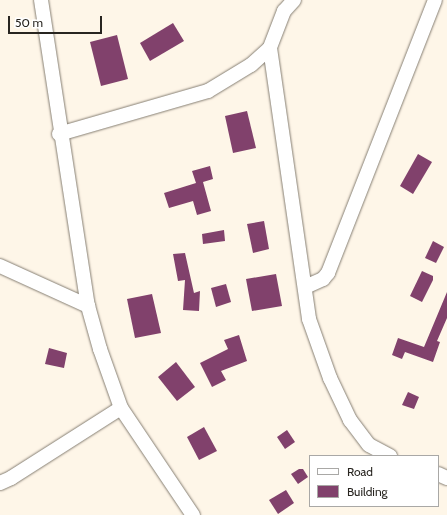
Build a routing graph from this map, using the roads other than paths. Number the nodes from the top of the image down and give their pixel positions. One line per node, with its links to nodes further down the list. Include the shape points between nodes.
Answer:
1 (41, 0): 5 (street)
2 (294, 0): 4 (street, via 284,11)
3 (435, 0): 7 (street, via 328,272 323,279)
4 (270, 48): 5 (street, via 251,65 208,91); 7 (street)
5 (59, 134): 8 (street)
6 (0, 266): 8 (street)
7 (305, 287): 10 (street, via 308,319 330,378 350,420 369,445)
8 (88, 306): 9 (street)
9 (121, 408): 11 (street); 12 (street)
10 (388, 455)
11 (0, 483)
12 (193, 515)

